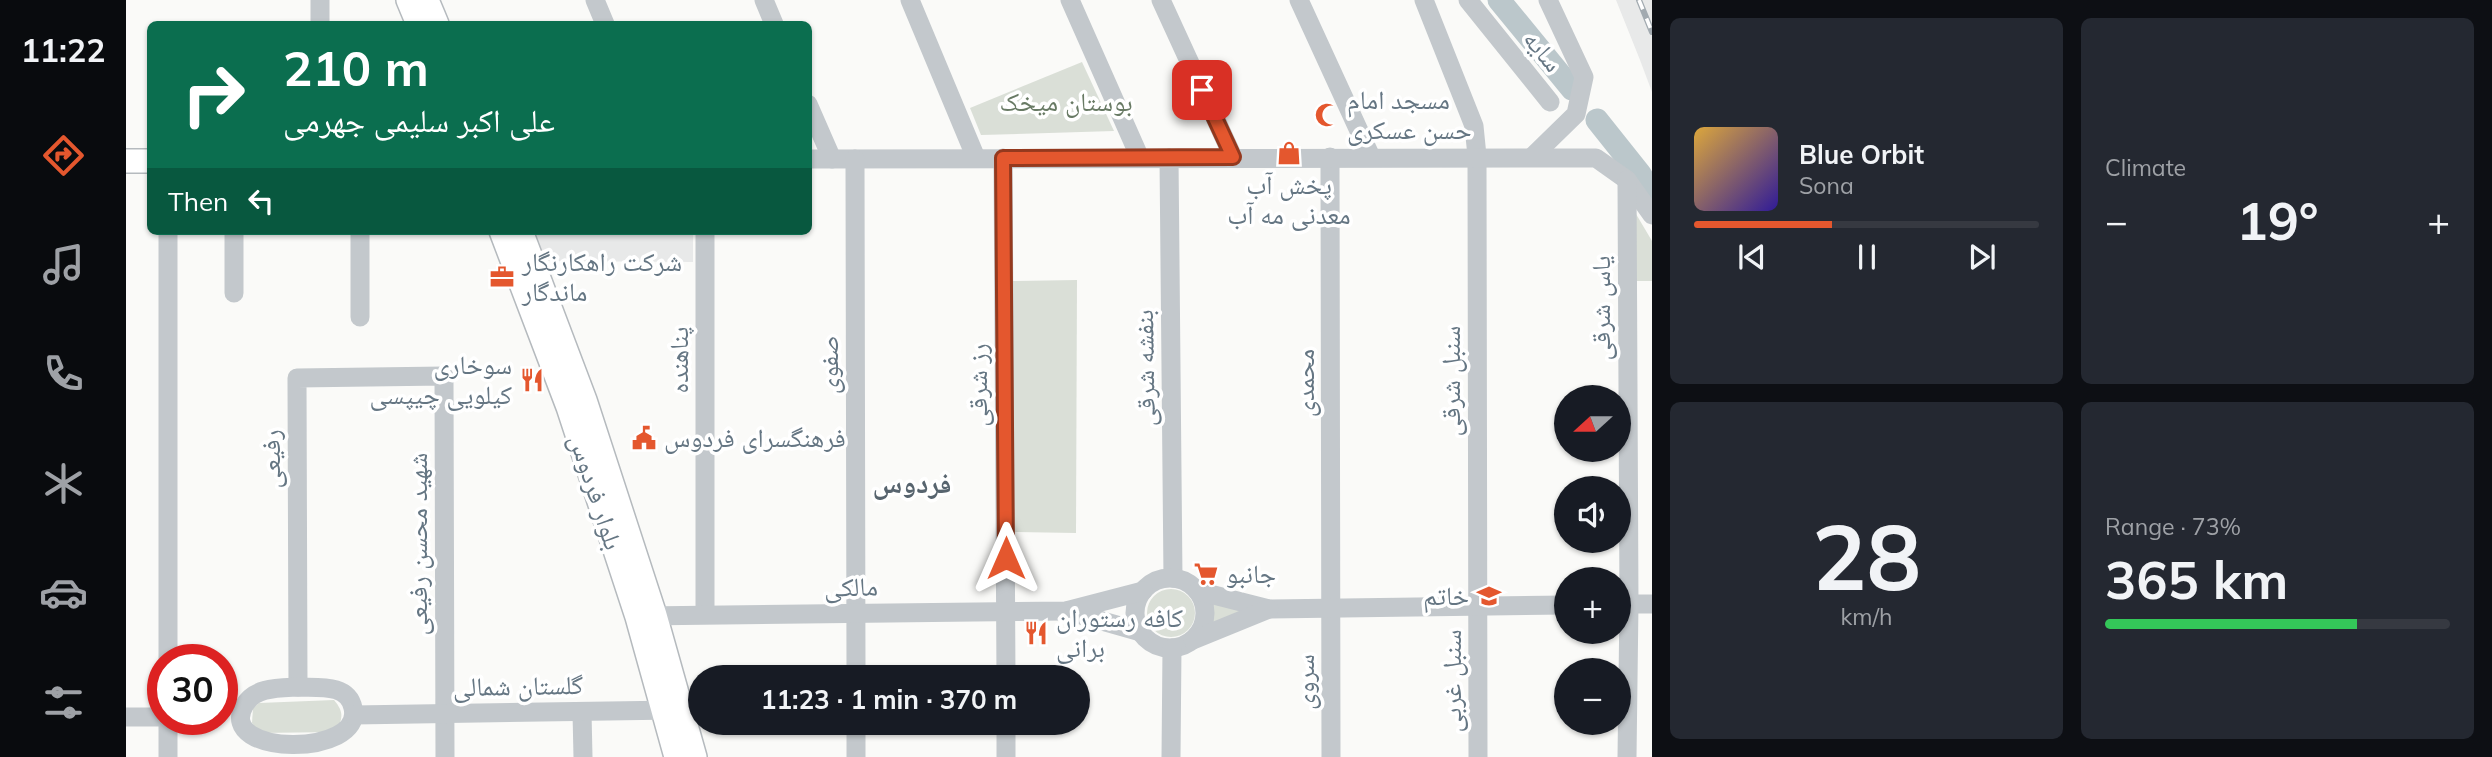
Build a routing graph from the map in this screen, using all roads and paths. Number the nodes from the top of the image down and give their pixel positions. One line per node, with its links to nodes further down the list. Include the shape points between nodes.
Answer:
1 (320, 0): 13 (street)
2 (408, 0): 14 (main road)
3 (427, 0): 15 (main road)
4 (595, 0): 16 (street)
5 (764, 0): 17 (street)
6 (910, 0): 25 (street)
7 (1070, 0): 27 (street)
8 (1161, 0): 22 (street)
9 (1299, 0): 24 (street)
10 (1424, 0): 20 (street, سنبل شرقی, via 1474,126)
11 (1468, 0): 18 (street, سایه)
12 (1548, 0): 21 (street, via 1584,77 1576,114)
13 (320, 21)
14 (417, 21)
15 (436, 21)
16 (604, 21)
17 (773, 21)
18 (1550, 102)
19 (812, 113): 30 (street)
20 (1477, 156): 21 (street); 24 (street); 52 (street, سنبل شرقی)
21 (1533, 156): 34 (street, via 1596,158)
22 (1233, 157): 23 (street); 28 (street)
23 (1330, 157): 24 (street); 53 (street, محمدی)
24 (1371, 157)
25 (976, 158): 26 (street); 31 (street)
26 (1003, 158): 27 (street); 56 (street, رز شرقی)
27 (1140, 158): 28 (street)
28 (1169, 158): 46 (street, بنفشه شرقی)
29 (812, 159): 30 (street)
30 (832, 159): 31 (street)
31 (855, 159): 57 (street, صفوی)
32 (126, 161): 33 (main road)
33 (147, 161)
34 (1627, 180): 35 (street); 45 (street, یاس شرقی)
35 (1652, 215)
36 (168, 235): 62 (street)
37 (234, 235): 42 (street)
38 (360, 235): 43 (street)
39 (503, 235): 59 (main road, بلوار فردوس)
40 (523, 235): 59 (main road, بلوار فردوس, via 585,400)
41 (705, 235): 58 (street, پناهنده)
42 (234, 293)
43 (360, 317)
44 (444, 376): 67 (street, رفیعی, via 297,378); 71 (street, شهید محسن رفیعی)
45 (1624, 567)
46 (1174, 578): 47 (street, via 1151,583); 48 (street)
47 (1143, 591): 55 (street, مالکی); 60 (street, via 1135,611)
48 (1198, 591): 54 (street); 61 (street, via 1205,611)
49 (1631, 604): 50 (street)
50 (1652, 604)
51 (1554, 605): 52 (street)
52 (1479, 606): 53 (street); 89 (street, سنبل غربی)
53 (1331, 608): 54 (street); 88 (street, سروی)
54 (1269, 609): 61 (street)
55 (1066, 611): 56 (street, مالکی); 60 (street, مالکی)
56 (1006, 612): 57 (street, مالکی); 66 (street, رز شرقی)
57 (857, 613): 58 (street, مالکی); 65 (street, صفوی)
58 (705, 614): 59 (street, مالکی)
59 (646, 616): 68 (main road, بلوار فردوس)
60 (1141, 632): 64 (street)
61 (1192, 640): 64 (street)
62 (168, 644)
63 (1625, 644): 90 (street, یاس شرقی)
64 (1171, 648): 87 (street)
65 (856, 665)
66 (1006, 665)
67 (298, 687): 69 (street, via 260,692); 72 (street, via 339,690 349,697)
68 (673, 710): 70 (street, گلستان شمالی); 83 (main road, بلوار فردوس); 84 (main road, بلوار فردوس)
69 (238, 711)
70 (582, 712): 71 (street, گلستان شمالی); 82 (street)
71 (445, 713): 72 (street, گلستان شمالی); 81 (street, شهید محسن رفیعی)
72 (354, 715): 79 (street, via 342,736)
73 (126, 717): 74 (street)
74 (147, 717)
75 (238, 725): 79 (street, via 254,740)
76 (168, 735): 80 (street)
77 (856, 735): 85 (street)
78 (1006, 735): 86 (street)
79 (301, 752)
80 (168, 757)
81 (445, 757)
82 (583, 757)
83 (676, 757)
84 (695, 757)
85 (856, 757)
86 (1006, 757)
87 (1171, 757)
88 (1331, 757)
89 (1478, 757)
90 (1627, 757)

